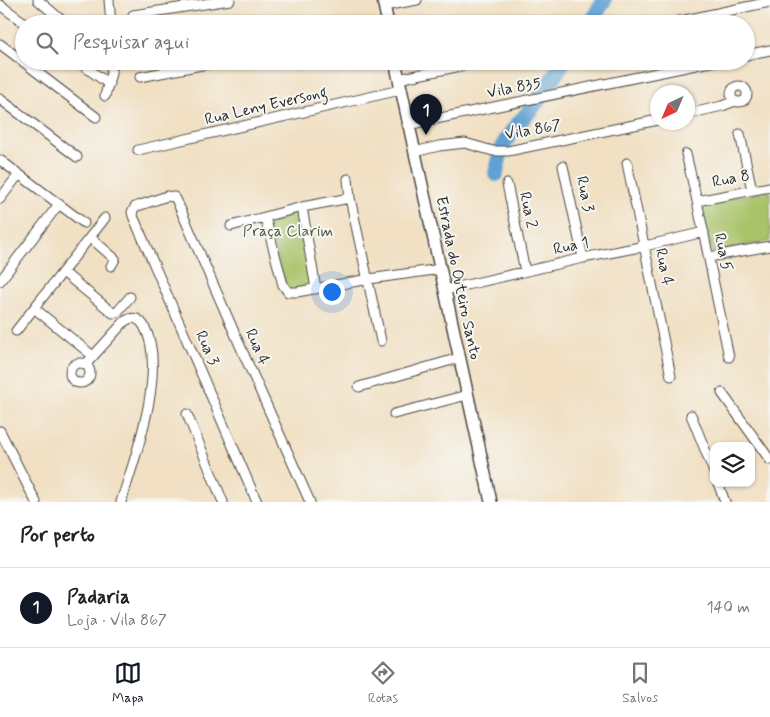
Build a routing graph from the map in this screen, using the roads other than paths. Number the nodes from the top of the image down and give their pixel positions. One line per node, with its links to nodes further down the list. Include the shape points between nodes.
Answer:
1 (38, 0): 8 (street)
2 (110, 0): 9 (street)
3 (230, 0): 10 (street)
4 (417, 0): 6 (street)
5 (770, 2): 11 (street)
6 (384, 3)
7 (0, 5): 12 (street)
8 (56, 15)
9 (111, 15)
10 (133, 15)
11 (709, 15)
12 (15, 16)
13 (0, 44): 16 (street)
14 (770, 50): 15 (street)
15 (755, 53)
16 (15, 55)
17 (34, 70): 31 (street)
18 (90, 70): 25 (street)
19 (111, 70): 25 (street)
20 (176, 70): 24 (street)
21 (397, 70): 26 (street, Estrada do Outeiro Santo)
22 (451, 70): 26 (street, Rua Leny Eversong)
23 (674, 70): 33 (street, Vila 835)
24 (140, 77)
25 (109, 84): 27 (street)
26 (399, 84): 33 (street, Estrada do Outeiro Santo); 35 (street, Rua Leny Eversong)
27 (105, 96)
28 (0, 99): 38 (street)
29 (735, 101): 30 (street)
30 (695, 112)
31 (96, 117)
32 (650, 122): 36 (street, Vila 867, via 508,151 493,151 465,143)
33 (408, 125): 36 (street, Estrada do Outeiro Santo)
34 (740, 134): 46 (street)
35 (138, 150)
36 (414, 152): 64 (street, Estrada do Outeiro Santo)
37 (686, 154): 49 (street, Rua 5)
38 (77, 157)
39 (0, 160): 42 (street)
40 (627, 163): 59 (street, Rua 4)
41 (563, 166): 62 (street, Rua 3)
42 (19, 174): 48 (street); 50 (street)
43 (348, 179): 47 (street)
44 (507, 184): 65 (street, Rua 2)
45 (770, 187): 46 (street, Rua 8)
46 (752, 190): 49 (street, Rua 8)
47 (350, 198): 52 (street); 67 (street)
48 (0, 199)
49 (698, 201): 57 (street, Rua 5)
50 (59, 204): 55 (street); 68 (street)
51 (135, 207): 93 (street, Rua 3, via 133,216); 94 (street, Rua 4, via 170,195 178,203)
52 (302, 207): 53 (street); 69 (street)
53 (265, 217): 56 (street); 69 (street, via 286,290 291,293)
54 (105, 218): 58 (street)
55 (84, 223)
56 (231, 226)
57 (704, 232): 59 (street, Rua 1); 61 (street, Rua 5)
58 (91, 238): 63 (street, via 115,259); 66 (street)
59 (645, 246): 62 (street, Rua 1); 79 (street, Rua 4)
60 (770, 248): 61 (street)
61 (709, 257): 76 (street, Rua 5)
62 (584, 258): 65 (street, Rua 1)
63 (111, 266)
64 (440, 269): 67 (street); 70 (street, Estrada do Outeiro Santo)
65 (525, 271): 70 (street, Rua 1)
66 (63, 272): 71 (street, via 113,313); 72 (street)
67 (369, 279): 69 (street); 74 (street)
68 (0, 281)
69 (316, 289)
70 (445, 290): 77 (street, Estrada do Outeiro Santo)
71 (130, 296)
72 (34, 308): 73 (street); 75 (street)
73 (16, 331)
74 (381, 341)
75 (93, 356): 78 (street); 91 (street, via 130,318 140,321 153,354 148,403)
76 (729, 357)
77 (459, 358): 80 (street); 82 (street, Estrada do Outeiro Santo)
78 (86, 364)
79 (671, 376)
80 (359, 387)
81 (722, 394): 87 (street)
82 (467, 395): 84 (street); 95 (street, Estrada do Outeiro Santo)
83 (187, 414): 92 (street)
84 (394, 414)
85 (691, 415): 88 (street)
86 (0, 431): 90 (street)
87 (770, 460)
88 (710, 462)
89 (719, 487): 96 (street)
90 (36, 502)
91 (122, 502)
92 (223, 502)
93 (257, 502)
94 (310, 502)
95 (491, 502)
96 (725, 502)

